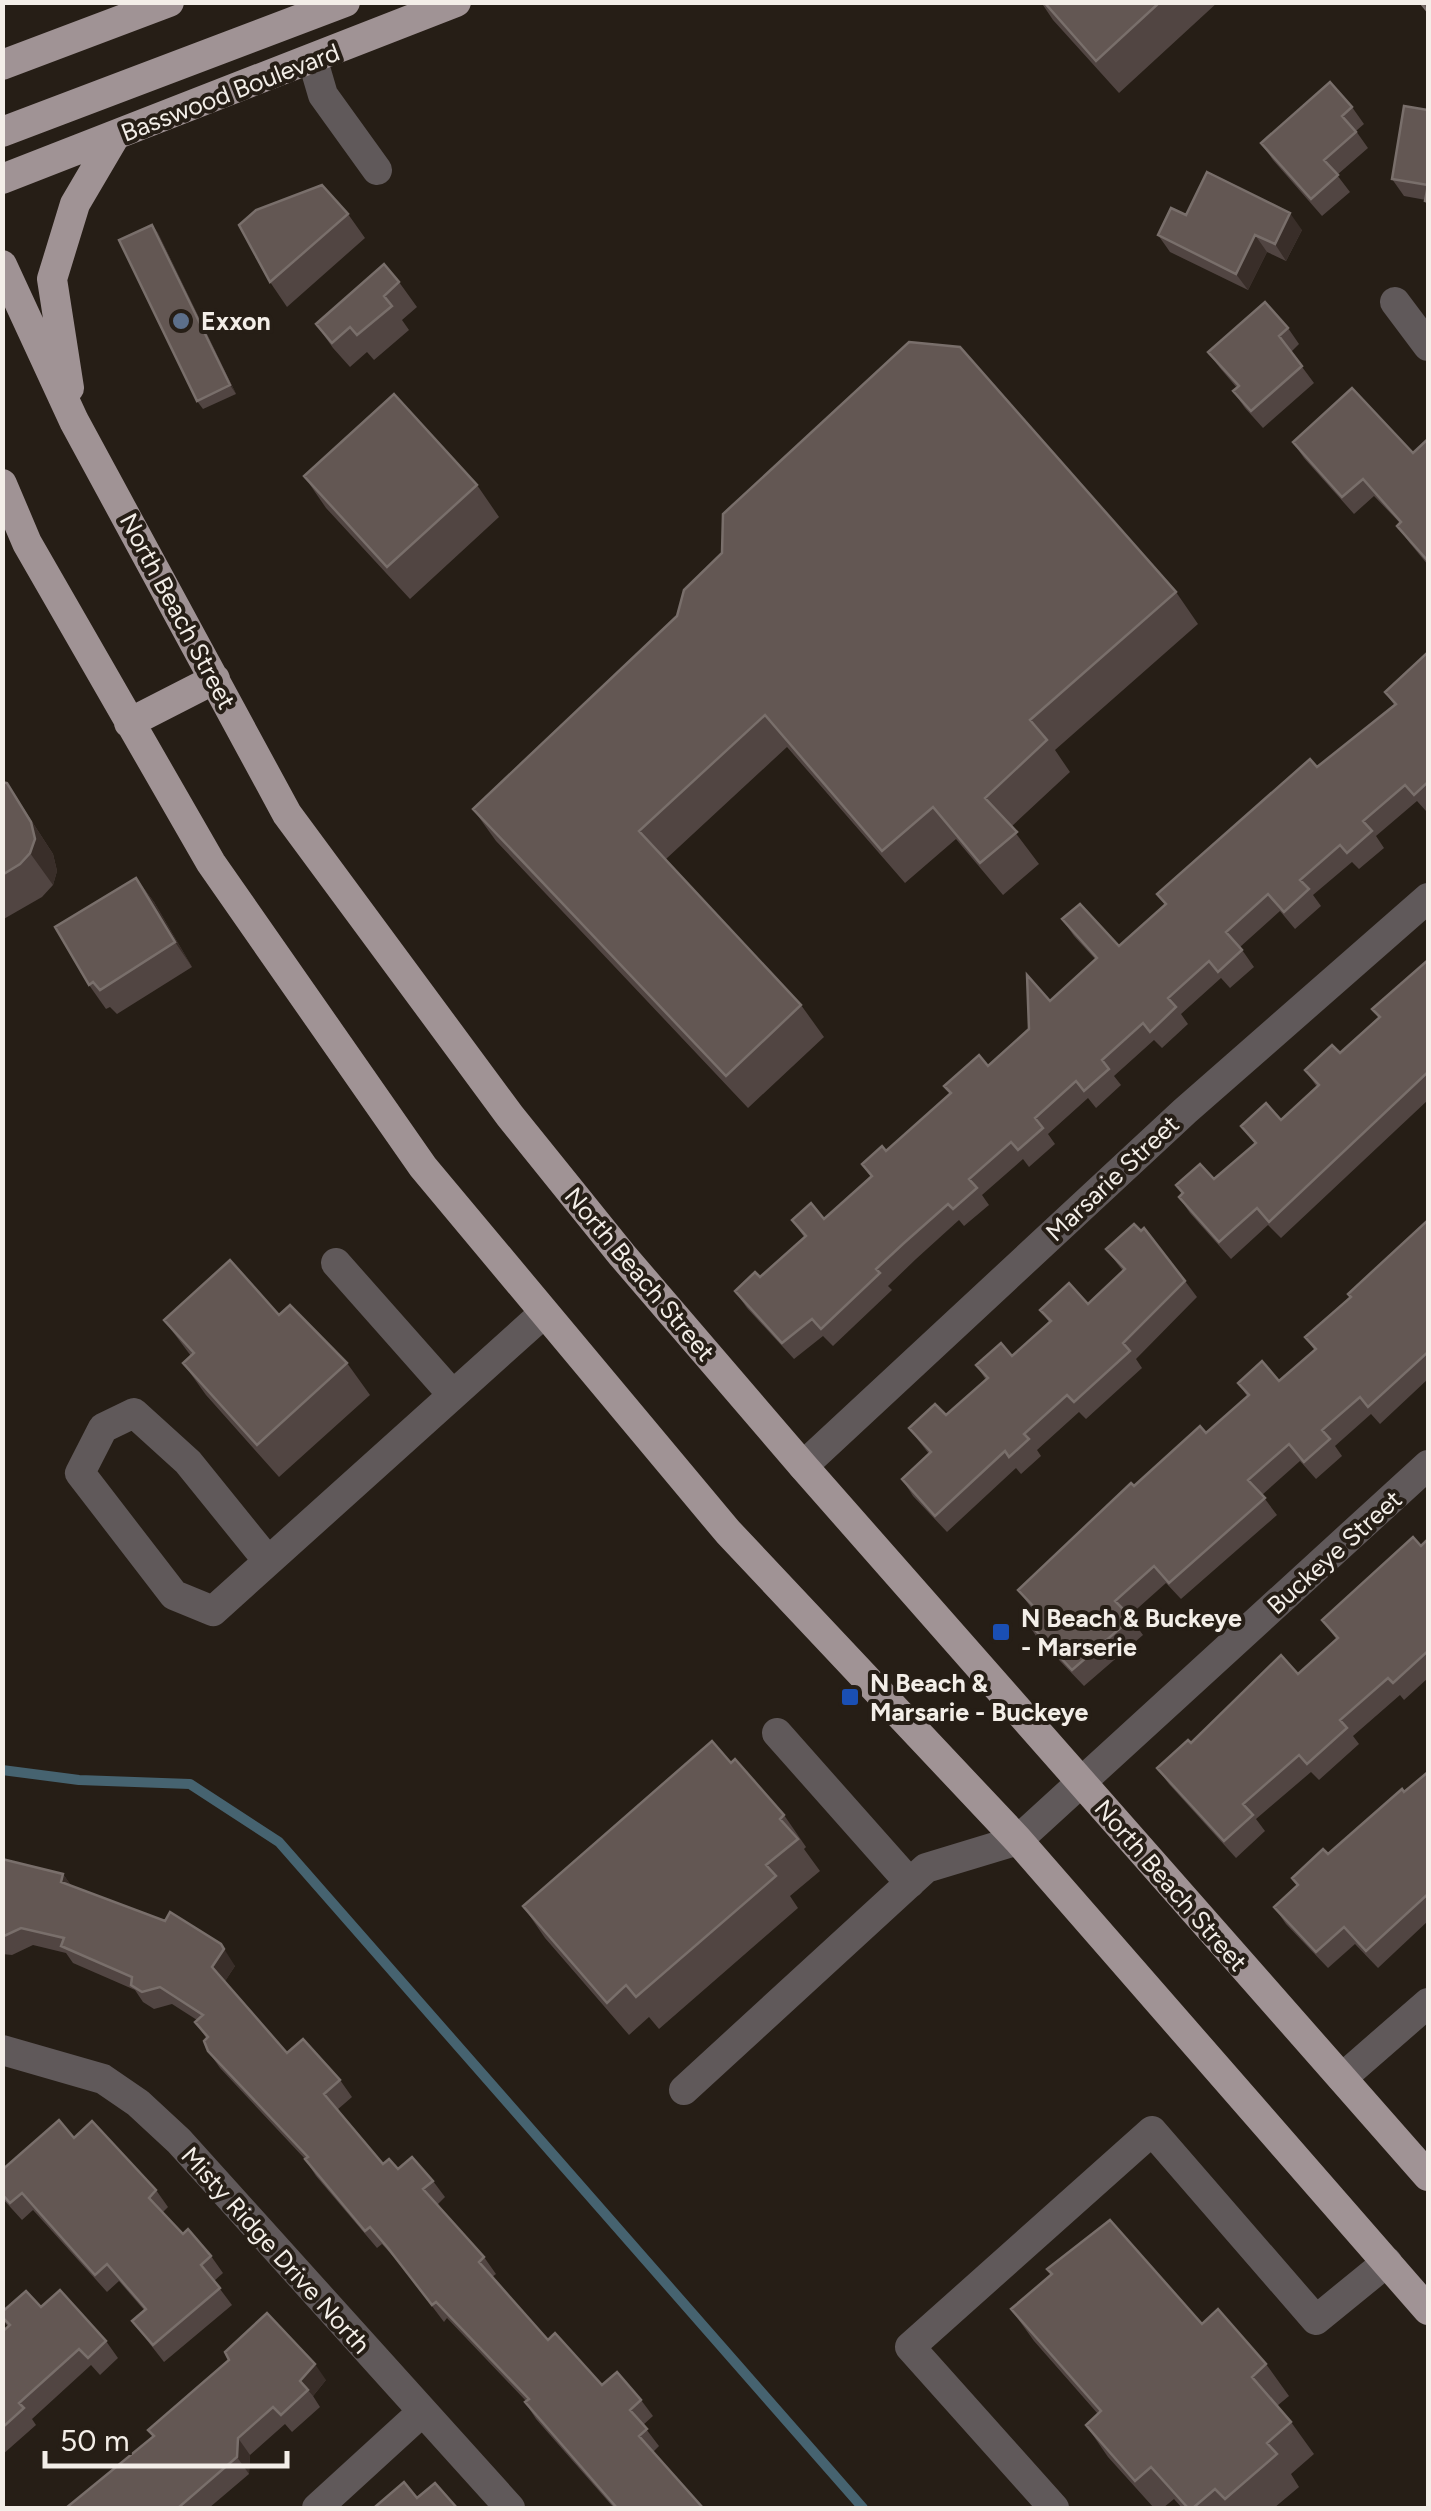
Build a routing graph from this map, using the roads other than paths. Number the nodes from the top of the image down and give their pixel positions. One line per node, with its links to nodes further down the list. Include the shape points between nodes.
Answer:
1 (169, 2): 5 (main road)
2 (345, 2): 6 (main road)
3 (456, 2): 4 (main road, Basswood Boulevard)
4 (313, 61): 7 (main road, Basswood Boulevard); 8 (street, via 323,95)
5 (2, 65)
6 (2, 132)
7 (115, 136): 9 (main road, Basswood Boulevard); 13 (main road, via 75,204 52,279)
8 (377, 170)
9 (2, 179)
10 (2, 265): 13 (main road, North Beach Street)
11 (1395, 302): 12 (street)
12 (1428, 346)
13 (74, 420): 15 (main road, North Beach Street)
14 (2, 484): 16 (main road, via 27,543)
15 (215, 679): 16 (main road); 22 (main road, North Beach Street, via 288,814 510,1116)
16 (129, 723): 19 (main road, via 211,864 300,993 423,1166)
17 (1428, 898): 22 (street, Marsarie Street, via 1185,1111)
18 (336, 1264): 20 (street)
19 (544, 1314): 20 (street); 26 (main road, via 728,1532)
20 (452, 1394): 23 (street)
21 (1428, 1465): 25 (street, Buckeye Street)
22 (803, 1466): 25 (main road, North Beach Street)
23 (268, 1561): 23 (street, via 213,1611 174,1595 80,1473 102,1428 134,1413 162,1434)
24 (777, 1734): 27 (street)
25 (1081, 1783): 26 (street, Buckeye Street); 30 (main road, North Beach Street)
26 (1018, 1840): 27 (street, via 926,1868); 33 (main road)
27 (910, 1882): 31 (street)
28 (1428, 2003): 30 (street)
29 (2, 2050): 35 (street, Misty Ridge Drive North, via 104,2080 138,2104)
30 (1342, 2078): 32 (main road, North Beach Street)
31 (684, 2090)
32 (1428, 2176)
33 (1387, 2262): 34 (main road); 38 (street, via 1316,2320 1152,2132 910,2346)
34 (1428, 2310)
35 (422, 2412): 36 (street); 37 (street, Misty Ridge Drive North)
36 (317, 2508)
37 (510, 2508)
38 (1054, 2508)

